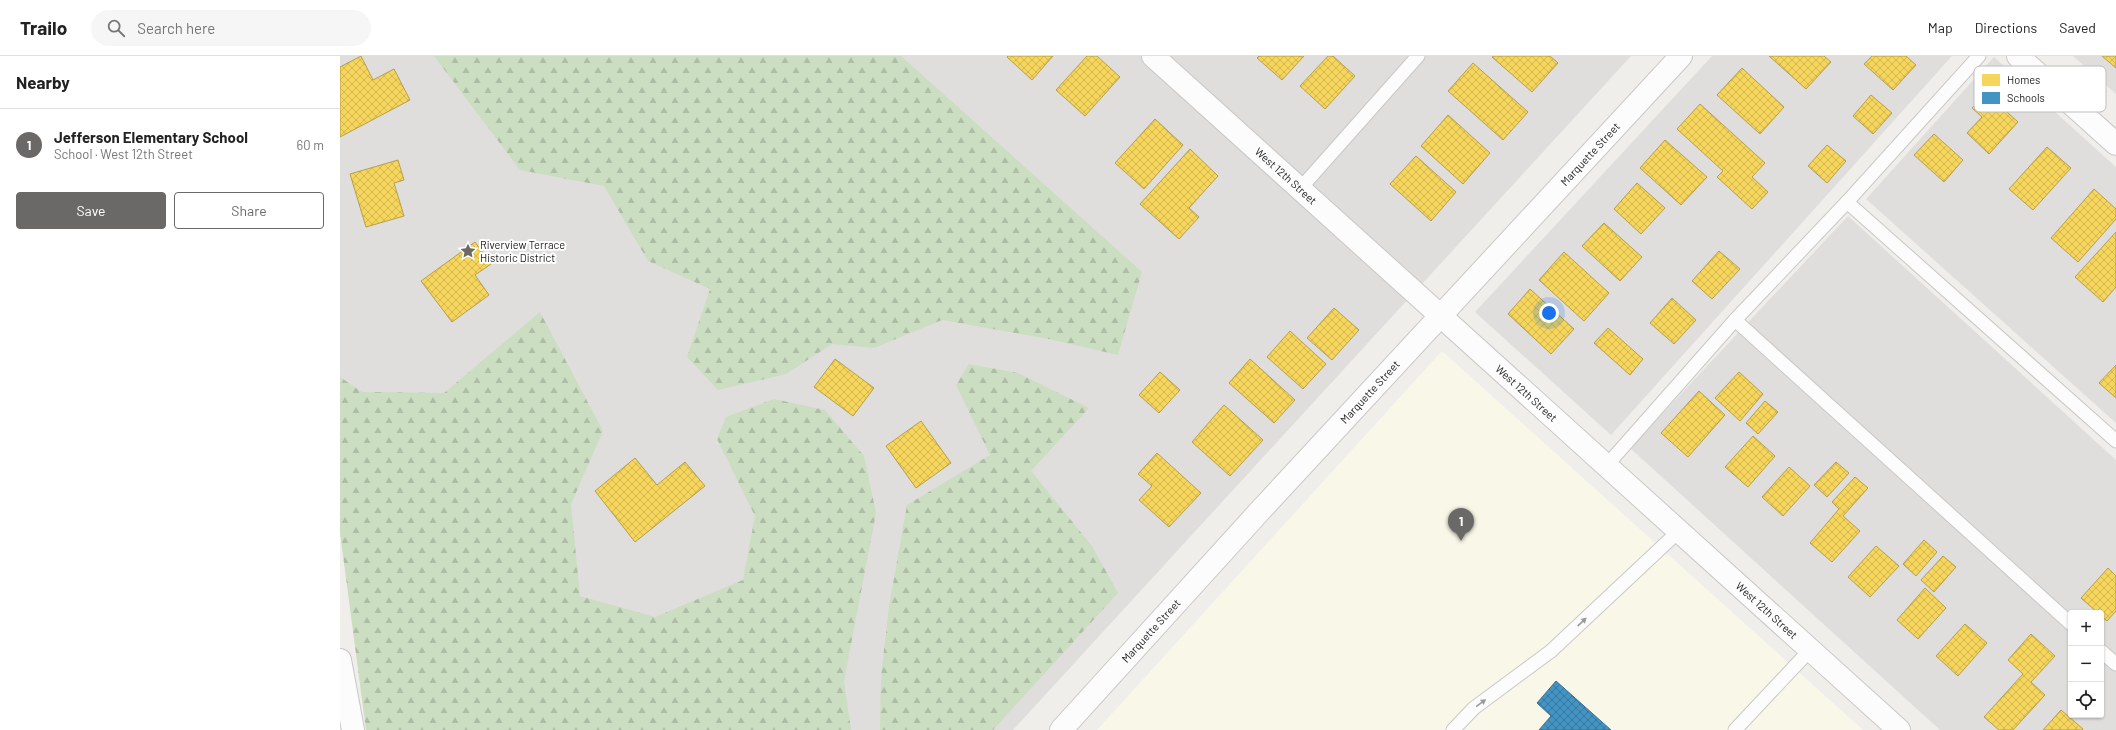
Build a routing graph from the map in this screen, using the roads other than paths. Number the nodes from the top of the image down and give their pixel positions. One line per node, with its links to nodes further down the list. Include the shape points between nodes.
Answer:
1 (1153, 56): 9 (street, West 12th Street)
2 (1418, 56): 9 (lane)
3 (1681, 56): 11 (street, Marquette Street)
4 (1979, 56): 10 (lane)
5 (2018, 56): 6 (street)
6 (2029, 66)
7 (2080, 112): 8 (street)
8 (2116, 144)
9 (1299, 190): 11 (street, West 12th Street)
10 (1847, 202): 12 (lane); 13 (lane)
11 (1440, 316): 14 (street, West 12th Street); 22 (street, Marquette Street)
12 (1734, 320): 14 (lane); 16 (lane)
13 (2116, 441)
14 (1607, 465): 15 (street, West 12th Street)
15 (1679, 531): 17 (street, West 12th Street); 23 (lane, one-way to 15, via 1474,708 1551,651)
16 (2068, 621)
17 (1810, 650): 24 (lane); 25 (street, West 12th Street)
18 (2104, 654): 20 (lane)
19 (340, 660): 21 (street)
20 (2116, 664)
21 (353, 730)
22 (1061, 730)
23 (1453, 730)
24 (1735, 730)
25 (1899, 730)

